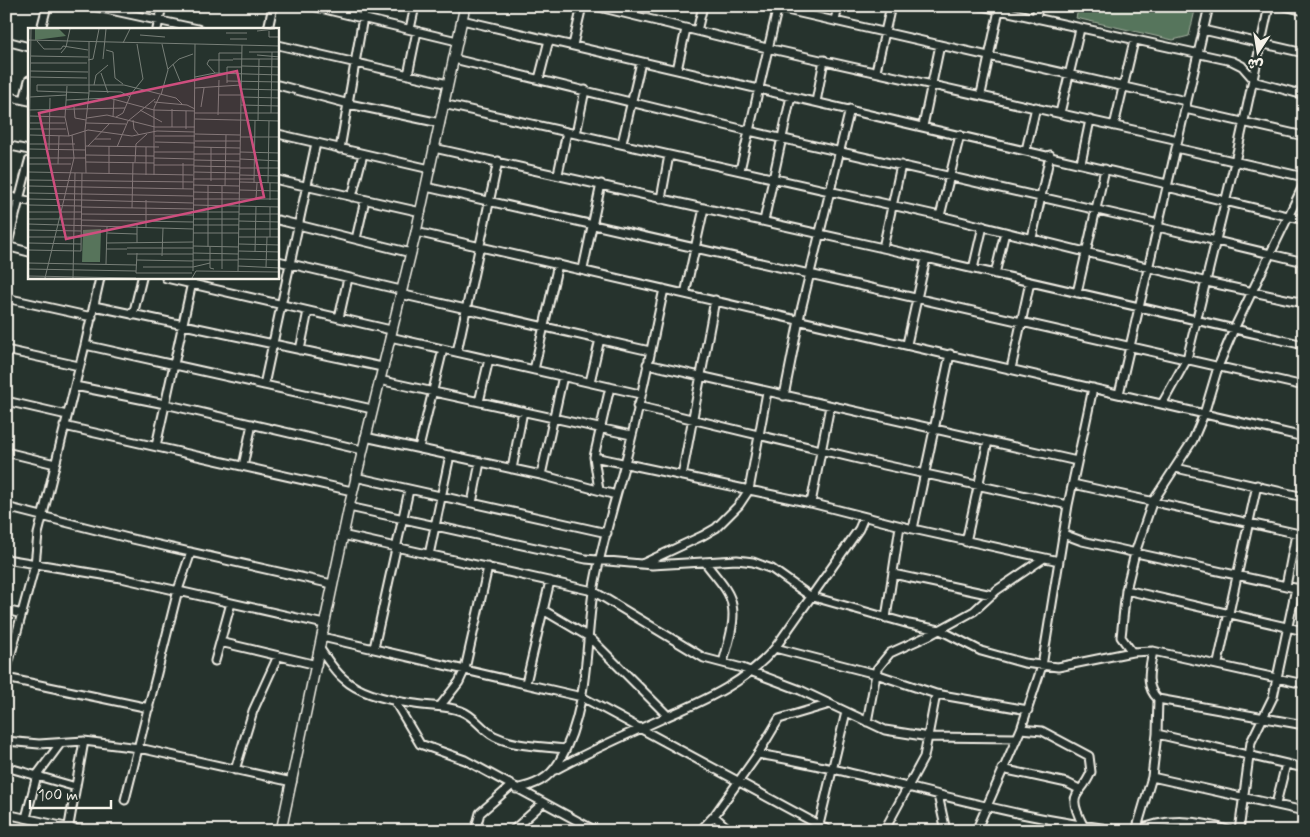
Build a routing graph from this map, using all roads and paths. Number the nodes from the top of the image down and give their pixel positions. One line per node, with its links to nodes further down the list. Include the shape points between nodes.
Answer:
1 (47, 6): 29 (street)
2 (92, 6): 28 (street)
3 (162, 6): 28 (street)
4 (273, 6): 31 (street)
5 (312, 6): 24 (street)
6 (365, 6): 24 (street)
7 (415, 6): 34 (street)
8 (465, 6): 26 (street)
9 (582, 6): 44 (street)
10 (595, 6): 21 (street)
11 (703, 6): 36 (street)
12 (769, 6): 20 (street)
13 (838, 6): 27 (street)
14 (891, 6): 37 (street)
15 (981, 6): 22 (street)
16 (1038, 6): 25 (street)
17 (1209, 6): 35 (street)
18 (1270, 6): 42 (street)
19 (1285, 6): 23 (street)
20 (777, 7): 27 (street); 47 (street)
21 (620, 9): 32 (street)
22 (999, 10): 25 (street); 50 (street)
23 (1304, 11)
24 (363, 18): 34 (street); 53 (street)
25 (1036, 19): 33 (street)
26 (462, 20): 38 (street); 40 (street)
27 (835, 21): 37 (street)
28 (158, 25): 30 (street)
29 (41, 28)
30 (188, 28)
31 (268, 28)
32 (686, 29): 36 (street); 55 (street)
33 (1080, 29): 41 (street); 58 (street)
34 (414, 30): 40 (street); 57 (street)
35 (1203, 30): 42 (street); 48 (street)
36 (697, 31): 47 (street)
37 (885, 32): 45 (street); 56 (street)
38 (549, 40): 44 (street); 60 (street)
39 (6, 41): 46 (street)
40 (458, 41): 51 (street)
41 (1134, 41): 48 (street); 64 (street)
42 (1261, 42): 49 (street); 59 (street)
43 (279, 44): 53 (street)
44 (573, 45): 54 (street)
45 (940, 45): 50 (street); 62 (street)
46 (28, 47)
47 (767, 48): 52 (street); 65 (street)
48 (1198, 53): 59 (street, via 1238,63); 76 (street)
49 (1304, 53)
50 (989, 56): 58 (street); 67 (street)
51 (454, 59): 60 (street); 61 (street)
52 (824, 60): 56 (street); 73 (street)
53 (356, 62): 57 (street); 74 (street)
54 (641, 62): 55 (street); 72 (street)
55 (677, 70): 65 (street)
56 (876, 71): 62 (street)
57 (408, 74): 61 (street)
58 (1069, 74): 64 (street); 79 (street)
59 (1253, 78): 68 (street, via 1263,84); 81 (street)
60 (539, 79): 66 (street)
61 (448, 84): 75 (street)
62 (932, 84): 67 (street); 83 (street)
63 (279, 85): 74 (street)
64 (1124, 87): 76 (street); 84 (street)
65 (758, 88): 70 (street); 85 (street)
66 (585, 90): 72 (street); 88 (street)
67 (981, 94): 77 (street)
68 (1304, 95)
69 (6, 96): 71 (street)
70 (791, 96): 73 (street); 91 (street)
71 (27, 101)
72 (632, 102): 85 (street); 94 (street)
73 (816, 102): 78 (street)
74 (348, 104): 82 (street); 98 (street)
75 (444, 104): 82 (street); 86 (street)
76 (1186, 105): 81 (street); 92 (street)
77 (1036, 107): 79 (street); 100 (street)
78 (850, 109): 83 (street); 101 (street)
79 (1060, 113): 80 (street)
80 (1090, 120): 84 (street); 107 (street)
81 (1244, 122): 90 (street); 106 (street)
82 (440, 124): 96 (street)
83 (923, 126): 89 (street)
84 (1114, 126): 92 (street)
85 (749, 131): 91 (street); 112 (street)
86 (567, 132): 88 (street); 113 (street)
87 (279, 134): 93 (street)
88 (576, 134): 94 (street)
89 (960, 135): 100 (street); 114 (street)
90 (1304, 136)
91 (781, 138): 101 (street); 116 (street)
92 (1178, 140): 97 (street)
93 (316, 143): 98 (street); 120 (street)
94 (622, 143): 103 (street)
95 (6, 144): 99 (street)
96 (434, 148): 105 (street); 110 (street)
97 (1176, 148): 106 (street); 121 (street)
98 (340, 149): 102 (street)
99 (28, 150)
100 (1026, 150): 104 (street)
101 (840, 151): 108 (street); 123 (street)
102 (363, 154): 110 (street); 125 (street)
103 (669, 155): 112 (street); 127 (street)
104 (1050, 156): 107 (street); 126 (street)
105 (498, 161): 113 (street); 130 (street)
106 (1235, 162): 115 (street); 132 (street)
107 (1081, 163): 111 (street)
108 (901, 165): 114 (street); 133 (street)
109 (28, 166): 128 (street)
110 (430, 169): 122 (street)
111 (1105, 169): 121 (street); 135 (street)
112 (740, 170): 116 (street)
113 (558, 174): 118 (street)
114 (950, 177): 126 (street); 137 (street)
115 (1304, 177)
116 (772, 178): 123 (street); 141 (street)
117 (279, 180): 120 (street)
118 (601, 184): 127 (street); 143 (street)
119 (1304, 184): 138 (street)
120 (306, 186): 125 (street); 142 (street)
121 (1167, 186): 132 (street); 145 (street)
122 (426, 187): 130 (street); 136 (street)
123 (830, 192): 133 (street); 148 (street)
124 (6, 196): 128 (street)
125 (352, 197): 129 (street)
126 (1041, 197): 135 (street); 149 (street)
127 (661, 198): 134 (street)
128 (20, 199): 131 (street); 153 (street)
129 (365, 200): 136 (street); 150 (street)
130 (489, 200): 143 (street); 152 (street)
131 (28, 201)
132 (1225, 201): 138 (street); 151 (street)
133 (891, 205): 137 (street); 155 (street)
134 (704, 208): 141 (street); 154 (street)
135 (1096, 210): 145 (street); 156 (street)
136 (421, 212): 146 (street)
137 (940, 216): 144 (street)
138 (1290, 217): 140 (street); 159 (street)
139 (279, 220): 142 (street)
140 (1304, 220)
141 (764, 221): 148 (street)
142 (298, 224): 150 (street); 163 (street)
143 (592, 224): 154 (street); 166 (street)
144 (983, 226): 147 (street); 167 (street)
145 (1159, 226): 151 (street); 165 (street)
146 (416, 232): 152 (street); 158 (street)
147 (1005, 232): 149 (street); 168 (street)
148 (821, 235): 155 (street); 169 (street)
149 (1032, 238): 156 (street)
150 (356, 239): 158 (street)
151 (1216, 241): 159 (street); 176 (street)
152 (480, 245): 164 (street); 189 (street)
153 (7, 248): 157 (street)
154 (695, 248): 169 (street); 181 (street)
155 (883, 248): 160 (street)
156 (1086, 251): 165 (street); 180 (street)
157 (28, 252)
158 (411, 253): 178 (street)
159 (1270, 254): 162 (street); 179 (street)
160 (926, 258): 167 (street); 183 (street)
161 (279, 261): 163 (street)
162 (1304, 262)
163 (290, 264): 170 (street); 187 (street)
164 (558, 264): 166 (street); 198 (street)
165 (1149, 267): 176 (street); 188 (street)
166 (582, 269): 177 (street)
167 (973, 269): 168 (street)
168 (995, 274): 175 (street)
169 (811, 275): 183 (street); 194 (street)
170 (348, 278): 178 (street); 193 (street)
171 (100, 279): 186 (street)
172 (142, 279): 191 (street)
173 (179, 279): 174 (street)
174 (192, 280): 187 (street); 197 (street)
175 (1030, 282): 180 (street); 196 (street)
176 (1206, 282): 179 (street); 195 (street)
177 (664, 289): 181 (street); 210 (street)
178 (401, 292): 189 (street); 200 (street)
179 (1251, 292): 185 (street); 199 (street)
180 (1077, 293): 188 (street)
181 (685, 294): 184 (street)
182 (6, 298): 192 (street)
183 (917, 299): 196 (street); 203 (street)
184 (715, 300): 194 (street); 223 (street)
185 (1304, 303)
186 (94, 306): 191 (street); 192 (street)
187 (282, 306): 190 (street); 202 (street)
188 (1140, 307): 195 (street); 206 (street)
189 (466, 308): 198 (street); 211 (street)
190 (308, 311): 193 (street); 209 (street)
191 (134, 315): 197 (street)
192 (92, 317): 204 (street)
193 (339, 318): 200 (street)
194 (800, 320): 203 (street); 235 (street)
195 (1197, 320): 199 (street); 213 (street)
196 (1020, 323): 206 (street); 220 (street)
197 (182, 325): 202 (street); 215 (street)
198 (545, 325): 201 (street); 221 (street)
199 (1234, 329): 205 (street); 219 (street)
200 (391, 333): 207 (street); 218 (street)
201 (600, 339): 210 (street); 225 (street)
202 (273, 344): 209 (street); 226 (street)
203 (907, 344): 212 (street)
204 (85, 345): 215 (street); 217 (street)
205 (1304, 345)
206 (1131, 347): 213 (street); 234 (street)
207 (443, 349): 211 (street); 231 (street)
208 (6, 350): 217 (street)
209 (300, 350): 218 (street)
210 (650, 351): 216 (street)
211 (458, 352): 214 (street)
212 (950, 354): 220 (street); 251 (street)
213 (1187, 359): 219 (street); 239 (street)
214 (489, 360): 221 (street); 237 (street)
215 (174, 364): 226 (street); 238 (street)
216 (647, 364): 223 (street); 233 (street)
217 (79, 366): 227 (street)
218 (382, 367): 224 (street)
219 (1218, 367): 228 (street); 244 (street)
220 (1011, 369): 230 (street)
221 (534, 370): 222 (street)
222 (563, 376): 225 (street); 246 (street)
223 (701, 376): 232 (street); 247 (street)
224 (379, 380): 231 (street); 242 (street)
225 (590, 382): 229 (street)
226 (264, 385): 242 (street)
227 (75, 386): 238 (street); 245 (street)
228 (1304, 386)
229 (610, 387): 233 (street); 250 (street)
230 (1092, 388): 234 (street); 264 (street)
231 (434, 391): 237 (street); 258 (street)
232 (767, 392): 235 (street); 253 (street)
233 (640, 394): 240 (street)
234 (1119, 394): 239 (street)
235 (784, 396): 241 (street)
236 (6, 401): 245 (street)
237 (479, 402): 243 (street)
238 (166, 404): 248 (street); 257 (street)
239 (1162, 404): 244 (street)
240 (637, 406): 247 (street); 252 (street)
241 (830, 406): 251 (street); 260 (street)
242 (372, 409): 254 (street)
243 (523, 411): 246 (street); 270 (street)
244 (1204, 414): 255 (street); 269 (street)
245 (67, 415): 249 (street)
246 (553, 418): 250 (street); 271 (street)
247 (693, 419): 253 (street); 273 (street)
248 (252, 424): 259 (street); 268 (street)
249 (64, 426): 257 (street); 266 (street)
250 (601, 429): 252 (street); 263 (street)
251 (935, 429): 256 (street); 272 (street)
252 (631, 435): 267 (street)
253 (759, 435): 260 (street); 280 (street)
254 (365, 437): 258 (street); 259 (street)
255 (1304, 437)
256 (988, 441): 264 (street); 277 (street)
257 (156, 446): 268 (street)
258 (419, 448): 262 (street)
259 (362, 450): 274 (street)
260 (821, 450): 272 (street); 286 (street)
261 (6, 452): 266 (street)
262 (450, 455): 265 (street); 283 (street)
263 (594, 457): 267 (street); 279 (street)
264 (1077, 461): 275 (street)
265 (480, 462): 270 (street); 285 (street)
266 (55, 464): 291 (street)
267 (625, 464): 273 (street); 282 (street)
268 (243, 466): 281 (street)
269 (1176, 468): 276 (street); 287 (street)
270 (512, 469): 271 (street)
271 (541, 475): 279 (street)
272 (925, 475): 277 (street); 297 (street)
273 (682, 476): 280 (street)
274 (355, 477): 278 (street); 281 (street)
275 (1073, 484): 287 (street); 288 (street)
276 (1257, 485): 284 (street); 294 (street)
277 (978, 487): 288 (street); 302 (street)
278 (409, 490): 283 (street); 293 (street)
279 (599, 490): 282 (street)
280 (749, 490): 286 (street); 312 (street, via 716,528)
281 (352, 491): 289 (street)
282 (616, 495): 298 (street)
283 (441, 497): 285 (street); 295 (street)
284 (1304, 497)
285 (472, 503): 298 (street)
286 (811, 503): 292 (street)
287 (1152, 503): 294 (street); 305 (street)
288 (1068, 505): 299 (street)
289 (349, 506): 293 (street); 300 (street)
290 (6, 507): 291 (street)
291 (42, 516): 304 (street); 313 (street)
292 (864, 517): 296 (street); 326 (street, via 859,529)
293 (402, 519): 295 (street); 303 (street)
294 (1249, 523): 301 (street); 316 (street)
295 (435, 526): 306 (street); 309 (street)
296 (900, 526): 297 (street); 315 (street)
297 (913, 529): 302 (street)
298 (607, 533): 309 (street)
299 (1063, 534): 305 (street); 310 (street)
300 (342, 535): 303 (street); 318 (street)
301 (1300, 535): 319 (street)
302 (966, 542): 307 (street)
303 (395, 547): 306 (street); 340 (street)
304 (191, 552): 318 (street); 321 (street)
305 (1135, 553): 316 (street); 322 (street)
306 (429, 554): 314 (street)
307 (1044, 558): 310 (street); 325 (street)
308 (6, 559): 313 (street)
309 (601, 560): 312 (street); 324 (street)
310 (1059, 561): 350 (street)
311 (705, 562): 312 (street); 326 (street, via 746,560 762,565); 347 (street, via 732,605)
312 (642, 564)
313 (35, 565): 321 (street); 330 (street)
314 (488, 567): 317 (street); 352 (street)
315 (893, 574): 325 (street); 332 (street)
316 (1238, 576): 319 (street); 331 (street)
317 (550, 581): 324 (street); 329 (street)
318 (332, 584): 333 (street)
319 (1286, 586): 320 (street)
320 (1296, 588): 323 (street); 334 (street)
321 (178, 590): 327 (street); 365 (street)
322 (1126, 590): 331 (street); 344 (street, via 1122,637)
323 (1304, 590)
324 (593, 591): 338 (street); 347 (street, via 694,654)
325 (992, 594): 335 (street, via 974,611)
326 (810, 596): 332 (street); 341 (street)
327 (231, 603): 333 (street); 339 (street)
328 (6, 610): 330 (street)
329 (543, 610): 338 (street); 357 (street)
330 (22, 614): 351 (street)
331 (1228, 614): 334 (street); 348 (street)
332 (886, 618): 335 (street)
333 (324, 624): 337 (street)
334 (1287, 627): 336 (street); 356 (street)
335 (940, 630): 350 (street, via 995,657); 354 (street, via 890,653)
336 (1304, 631)
337 (322, 636): 340 (street); 342 (street)
338 (589, 637): 360 (street); 368 (street)
339 (220, 642): 345 (street); 346 (street)
340 (374, 648): 352 (street)
341 (775, 648): 353 (street); 354 (street)
342 (320, 649): 349 (street); 362 (street, via 339,675 352,685)
343 (1153, 651): 344 (street); 348 (street); 361 (street, via 1150,690)
344 (1132, 652): 350 (street, via 1066,666)
345 (278, 656): 349 (street); 389 (street, via 253,711)
346 (215, 660)
347 (723, 663): 353 (street)
348 (1218, 663): 356 (street)
349 (317, 665): 393 (street)
350 (1042, 666): 366 (street)
351 (7, 667)
352 (466, 669): 357 (street); 364 (street)
353 (752, 672): 363 (street); 368 (street, via 713,697)
354 (876, 674): 359 (street); 370 (street)
355 (6, 678): 365 (street)
356 (1278, 678): 358 (street); 369 (street, via 1270,706)
357 (526, 683): 360 (street)
358 (1304, 684)
359 (936, 694): 366 (street); 375 (street)
360 (582, 697): 373 (street); 381 (street)
361 (1158, 699): 369 (street); 374 (street)
362 (394, 700): 364 (street); 396 (street, via 420,744 457,757)
363 (830, 704): 367 (street); 382 (street, via 779,720)
364 (441, 705): 381 (street, via 467,713 486,731 505,741)
365 (149, 708): 380 (street)
366 (1028, 710): 372 (street)
367 (846, 712): 370 (street); 386 (street)
368 (668, 716): 373 (street)
369 (1263, 716): 371 (street); 383 (street)
370 (867, 722): 375 (street, via 896,733)
371 (1304, 725)
372 (1021, 728): 376 (street); 398 (street, via 1042,731 1089,756 1091,772)
373 (639, 730): 390 (street); 394 (street)
374 (1157, 734): 383 (street); 392 (street)
375 (929, 737): 376 (street); 397 (street, via 924,757)
376 (1017, 738): 388 (street)
377 (84, 740): 379 (street); 380 (street); 395 (street)
378 (6, 741): 379 (street)
379 (60, 744): 391 (street)
380 (139, 748): 389 (street); 401 (street)
381 (565, 749): 390 (street)
382 (758, 754): 386 (street); 394 (street)
383 (1248, 755): 384 (street); 400 (street)
384 (1286, 764): 387 (street); 403 (street)
385 (6, 767): 391 (street)
386 (833, 768): 397 (street); 409 (street)
387 (1304, 768)
388 (1002, 769): 398 (street, via 1066,783); 404 (street)
389 (235, 770): 393 (street)
390 (553, 771): 396 (street, via 537,784)
391 (37, 775): 395 (street); 408 (street)
392 (1152, 777): 400 (street); 424 (street)
393 (292, 782): 413 (street)
394 (738, 782): 407 (street); 409 (street)
395 (76, 787): 411 (street)
396 (514, 787): 402 (street); 414 (street, via 480,813)
397 (906, 787): 399 (street); 420 (street)
398 (1079, 789): 410 (street, via 1075,806)
399 (938, 795): 404 (street); 421 (street)
400 (1243, 796): 403 (street); 426 (street)
401 (125, 800)
402 (543, 803): 415 (street); 416 (street)
403 (1276, 804): 405 (street)
404 (986, 806): 410 (street); 422 (street)
405 (1304, 811)
406 (6, 814): 408 (street)
407 (714, 816): 417 (street); 418 (street)
408 (26, 818): 411 (street)
409 (819, 825): 419 (street)
410 (1083, 825): 423 (street)
411 (68, 829): 412 (street)
412 (84, 831)
413 (281, 831)
414 (475, 831)
415 (512, 831)
416 (596, 831)
417 (700, 831)
418 (730, 831)
419 (830, 831)
420 (884, 831)
421 (946, 831)
422 (976, 831)
423 (1128, 831)
424 (1136, 831): 425 (street, via 1147,826 1197,822)
425 (1230, 831)
426 (1239, 831)

